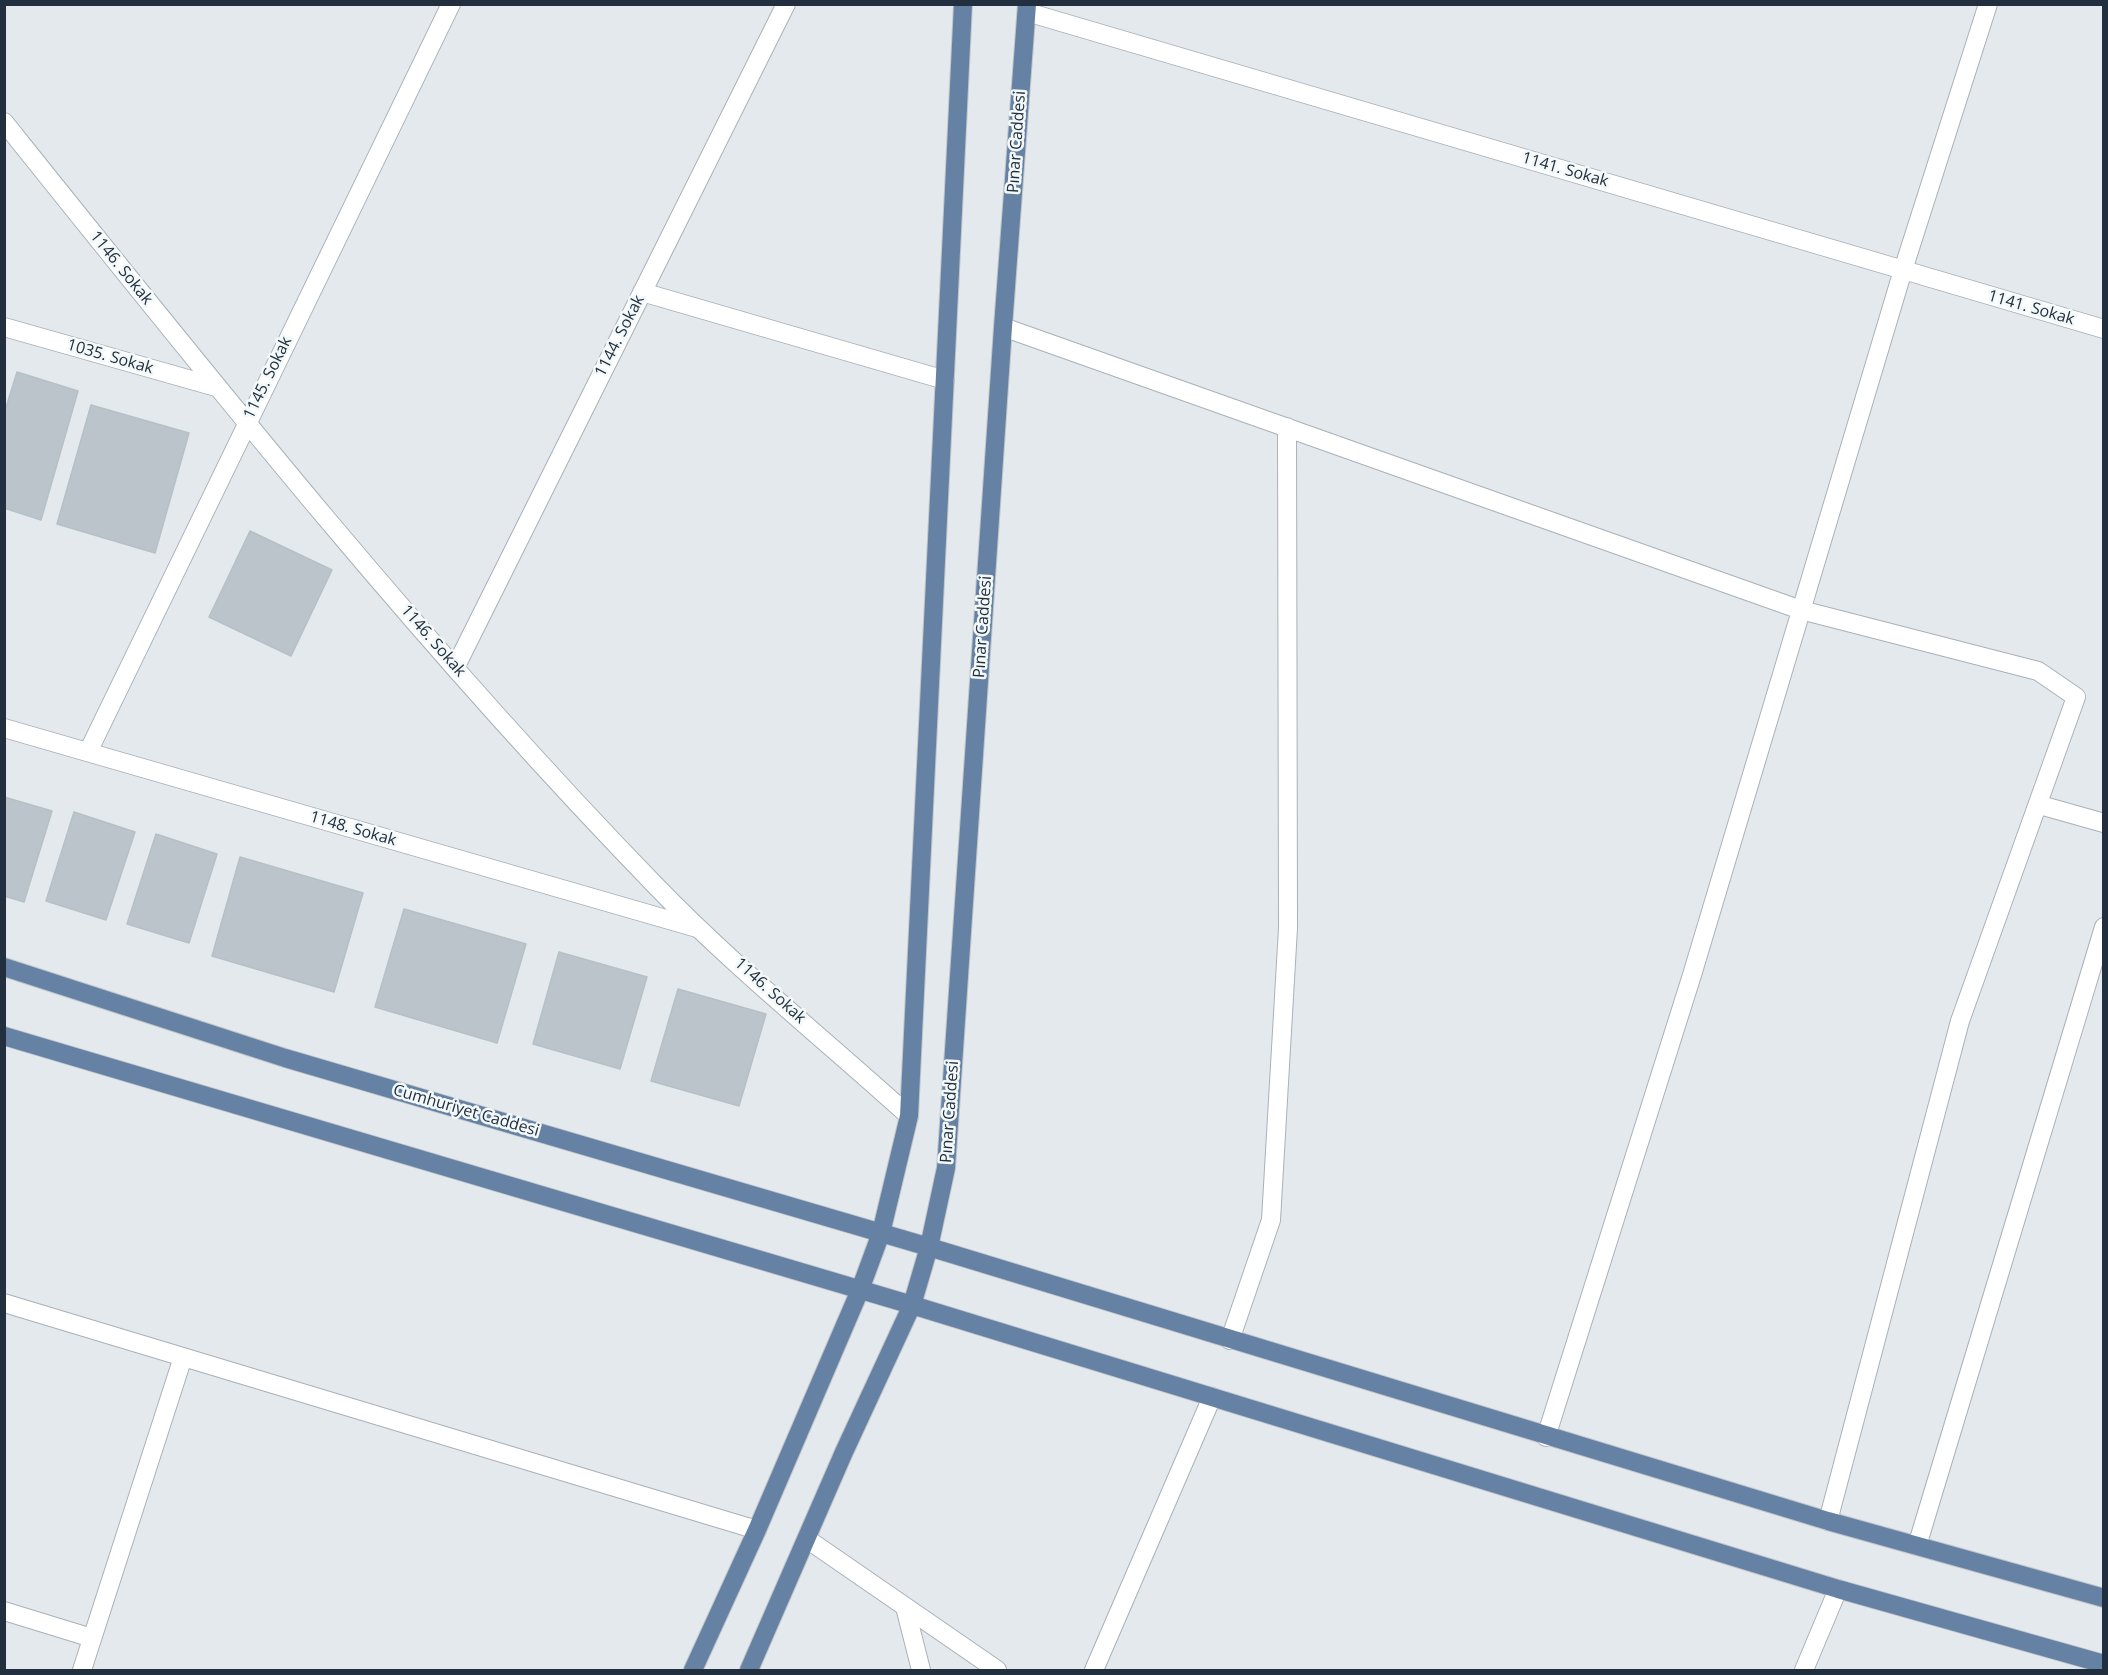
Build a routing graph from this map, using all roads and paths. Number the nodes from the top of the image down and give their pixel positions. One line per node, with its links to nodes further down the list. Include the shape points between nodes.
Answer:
1 (451, 4): 14 (street, 1145. Sokak)
2 (786, 4): 8 (street, 1144. Sokak)
3 (963, 4): 12 (main road)
4 (1988, 4): 7 (street)
5 (1027, 8): 7 (street, 1141. Sokak); 10 (main road, Pınar Caddesi)
6 (4, 122): 13 (street, 1146. Sokak)
7 (1903, 270): 11 (street, 1141. Sokak); 16 (street)
8 (642, 292): 12 (street); 17 (street, 1144. Sokak)
9 (4, 327): 13 (street, 1035. Sokak)
10 (1003, 327): 15 (street); 28 (main road, Pınar Caddesi, via 946,1168)
11 (2103, 329)
12 (945, 380): 26 (main road)
13 (216, 387): 14 (street, 1146. Sokak)
14 (246, 423): 17 (street, 1146. Sokak); 19 (street, 1145. Sokak)
15 (1287, 427): 16 (street); 32 (street, via 1288,928 1272,1197 1270,1220)
16 (1802, 610): 20 (street, via 2038,671 2076,697); 35 (street)
17 (455, 668): 23 (street, 1146. Sokak, via 654,885)
18 (4, 728): 19 (street, 1148. Sokak)
19 (88, 752): 23 (street, 1148. Sokak)
20 (2040, 805): 21 (street); 36 (street, via 1960,1021)
21 (2103, 823)
22 (2103, 927): 39 (street)
23 (702, 930): 26 (street, 1146. Sokak)
24 (4, 967): 27 (main road, Cumhuriyet Caddesi, via 285,1058)
25 (4, 1036): 29 (main road)
26 (909, 1116): 27 (main road)
27 (881, 1233): 28 (main road, Cumhuriyet Caddesi); 29 (main road)
28 (929, 1248): 31 (main road, Pınar Caddesi); 32 (main road, Cumhuriyet Caddesi)
29 (860, 1290): 31 (main road); 37 (main road)
30 (4, 1303): 33 (street)
31 (912, 1305): 34 (main road); 38 (main road, Pınar Caddesi)
32 (1230, 1340): 35 (main road, Cumhuriyet Caddesi)
33 (183, 1357): 37 (street); 44 (street)
34 (1212, 1397): 40 (main road); 52 (street)
35 (1546, 1437): 36 (main road, Cumhuriyet Caddesi)
36 (1828, 1521): 39 (main road, Cumhuriyet Caddesi)
37 (757, 1530): 48 (main road)
38 (807, 1539): 42 (street); 49 (main road, Pınar Caddesi)
39 (1917, 1546): 41 (main road, Cumhuriyet Caddesi)
40 (1838, 1589): 45 (main road); 46 (street)
41 (2103, 1598)
42 (905, 1607): 50 (street); 51 (street)
43 (4, 1611): 44 (street)
44 (92, 1638): 47 (street)
45 (2103, 1664)
46 (1806, 1670)
47 (82, 1671)
48 (693, 1671)
49 (749, 1671)
50 (921, 1671)
51 (997, 1671)
52 (1094, 1671)

